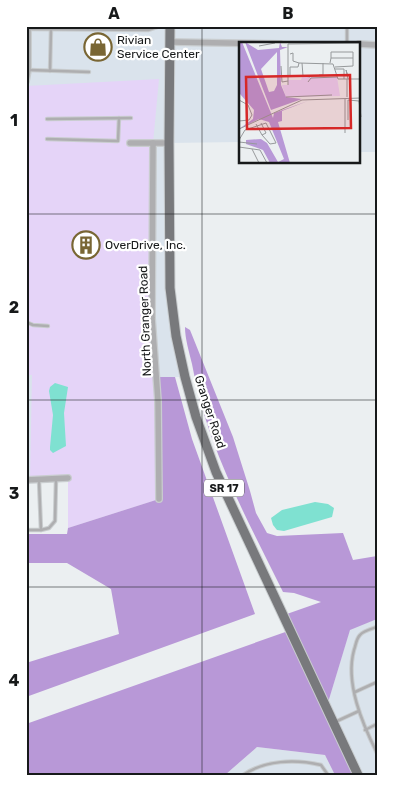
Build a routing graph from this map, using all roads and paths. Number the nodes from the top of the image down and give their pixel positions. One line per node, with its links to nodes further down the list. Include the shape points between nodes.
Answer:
1 (166, 26): 5 (lane, via 148,30)
2 (170, 26): 6 (main road, Granger Road / SR 17)
3 (347, 26): 7 (lane)
4 (28, 27): 5 (lane); 11 (street)
5 (51, 29): 13 (lane)
6 (170, 42): 8 (street); 22 (main road, Granger Road / SR 17)
7 (347, 42)
8 (239, 43)
9 (360, 44): 10 (street)
10 (377, 44)
11 (27, 49): 12 (street)
12 (28, 70): 13 (lane); 15 (street)
13 (50, 71): 14 (lane)
14 (89, 72)
15 (26, 82)
16 (118, 118): 17 (lane); 18 (lane); 19 (lane, via 118,141)
17 (131, 118)
18 (47, 119)
19 (47, 139)
20 (130, 143): 21 (street)
21 (153, 143): 22 (street); 29 (street, North Granger Road, via 152,318 158,401)
22 (169, 143): 36 (main road, Granger Road / SR 17, via 170,288 176,336 196,417 216,472)
23 (26, 322): 24 (lane)
24 (48, 326)
25 (56, 478): 26 (street); 28 (street); 31 (lane, via 55,521)
26 (68, 478)
27 (26, 480): 28 (street)
28 (39, 480): 31 (lane)
29 (159, 499)
30 (26, 530): 31 (lane)
31 (41, 530)
32 (377, 627): 34 (lane, via 358,638 353,654)
33 (377, 682): 34 (lane)
34 (355, 692): 35 (lane)
35 (359, 711): 36 (lane); 38 (lane)
36 (334, 722): 42 (main road, Granger Road / SR 17)
37 (377, 724): 38 (lane)
38 (365, 730): 39 (lane)
39 (377, 753)
40 (243, 775): 41 (lane, via 254,767 289,761 321,765)
41 (328, 775)
42 (358, 775)

